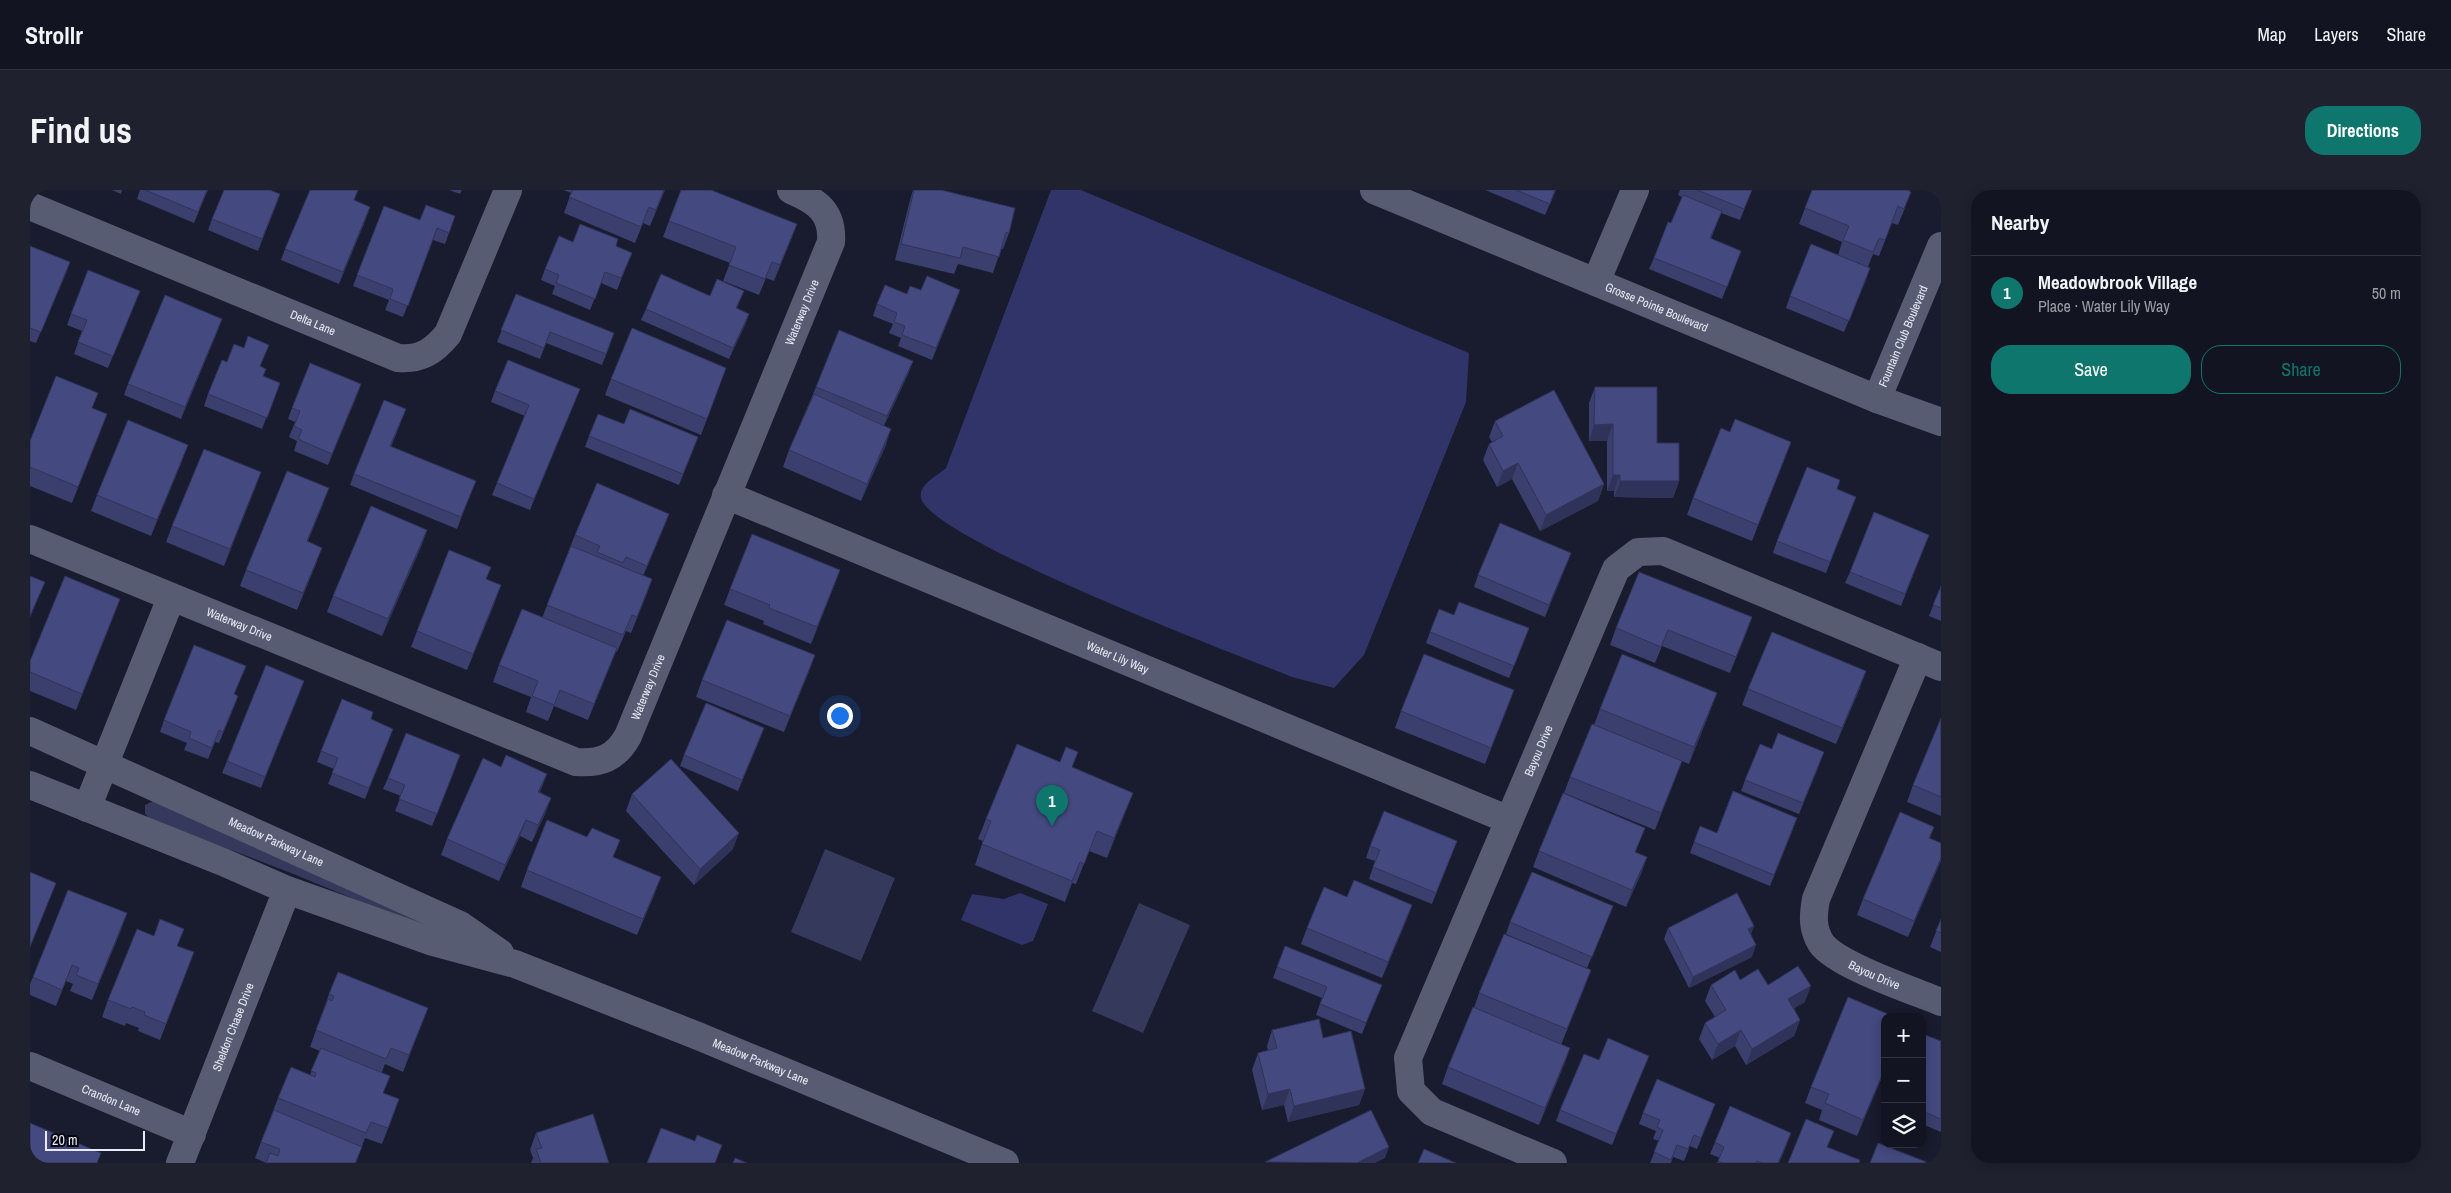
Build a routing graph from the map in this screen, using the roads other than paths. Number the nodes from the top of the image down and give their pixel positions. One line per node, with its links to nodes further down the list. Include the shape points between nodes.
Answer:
1 (508, 190): 5 (street, Delta Lane, via 448,334 431,352 410,359 398,358)
2 (791, 190): 10 (street, Waterway Drive, via 807,196 824,212 832,228 831,242)
3 (1374, 190): 7 (street, Grosse Pointe Boulevard)
4 (1635, 190): 7 (street)
5 (30, 206)
6 (1941, 246): 8 (street, Fountain Club Boulevard)
7 (1596, 282): 8 (street, Grosse Pointe Boulevard)
8 (1877, 399): 9 (street, Grosse Pointe Boulevard)
9 (1941, 422)
10 (726, 495): 12 (street, Waterway Drive, via 622,748 603,761 589,764 576,762); 18 (street, Water Lily Way)
11 (30, 539): 12 (street, Waterway Drive)
12 (171, 598): 15 (street)
13 (1929, 662): 18 (street, Bayou Drive, via 1663,551 1638,552 1616,569); 21 (street, Bayou Drive, via 1816,899 1813,924 1823,945 1833,954)
14 (30, 731): 15 (street, Meadow Parkway Lane)
15 (104, 765): 17 (street); 20 (street, Meadow Parkway Lane, via 460,925)
16 (30, 785): 17 (street, Meadow Parkway Lane)
17 (87, 808): 19 (street, Meadow Parkway Lane)
18 (1509, 820): 26 (street, Bayou Drive, via 1408,1058 1410,1090 1432,1112)
19 (287, 890): 20 (street, Meadow Parkway Lane, via 433,942); 23 (street, Sheldon Chase Drive)
20 (515, 964): 25 (street, Meadow Parkway Lane)
21 (1941, 1002)
22 (30, 1066): 23 (street, Crandon Lane)
23 (192, 1134): 24 (street, Sheldon Chase Drive)
24 (180, 1163)
25 (1005, 1163)
26 (1553, 1163)

